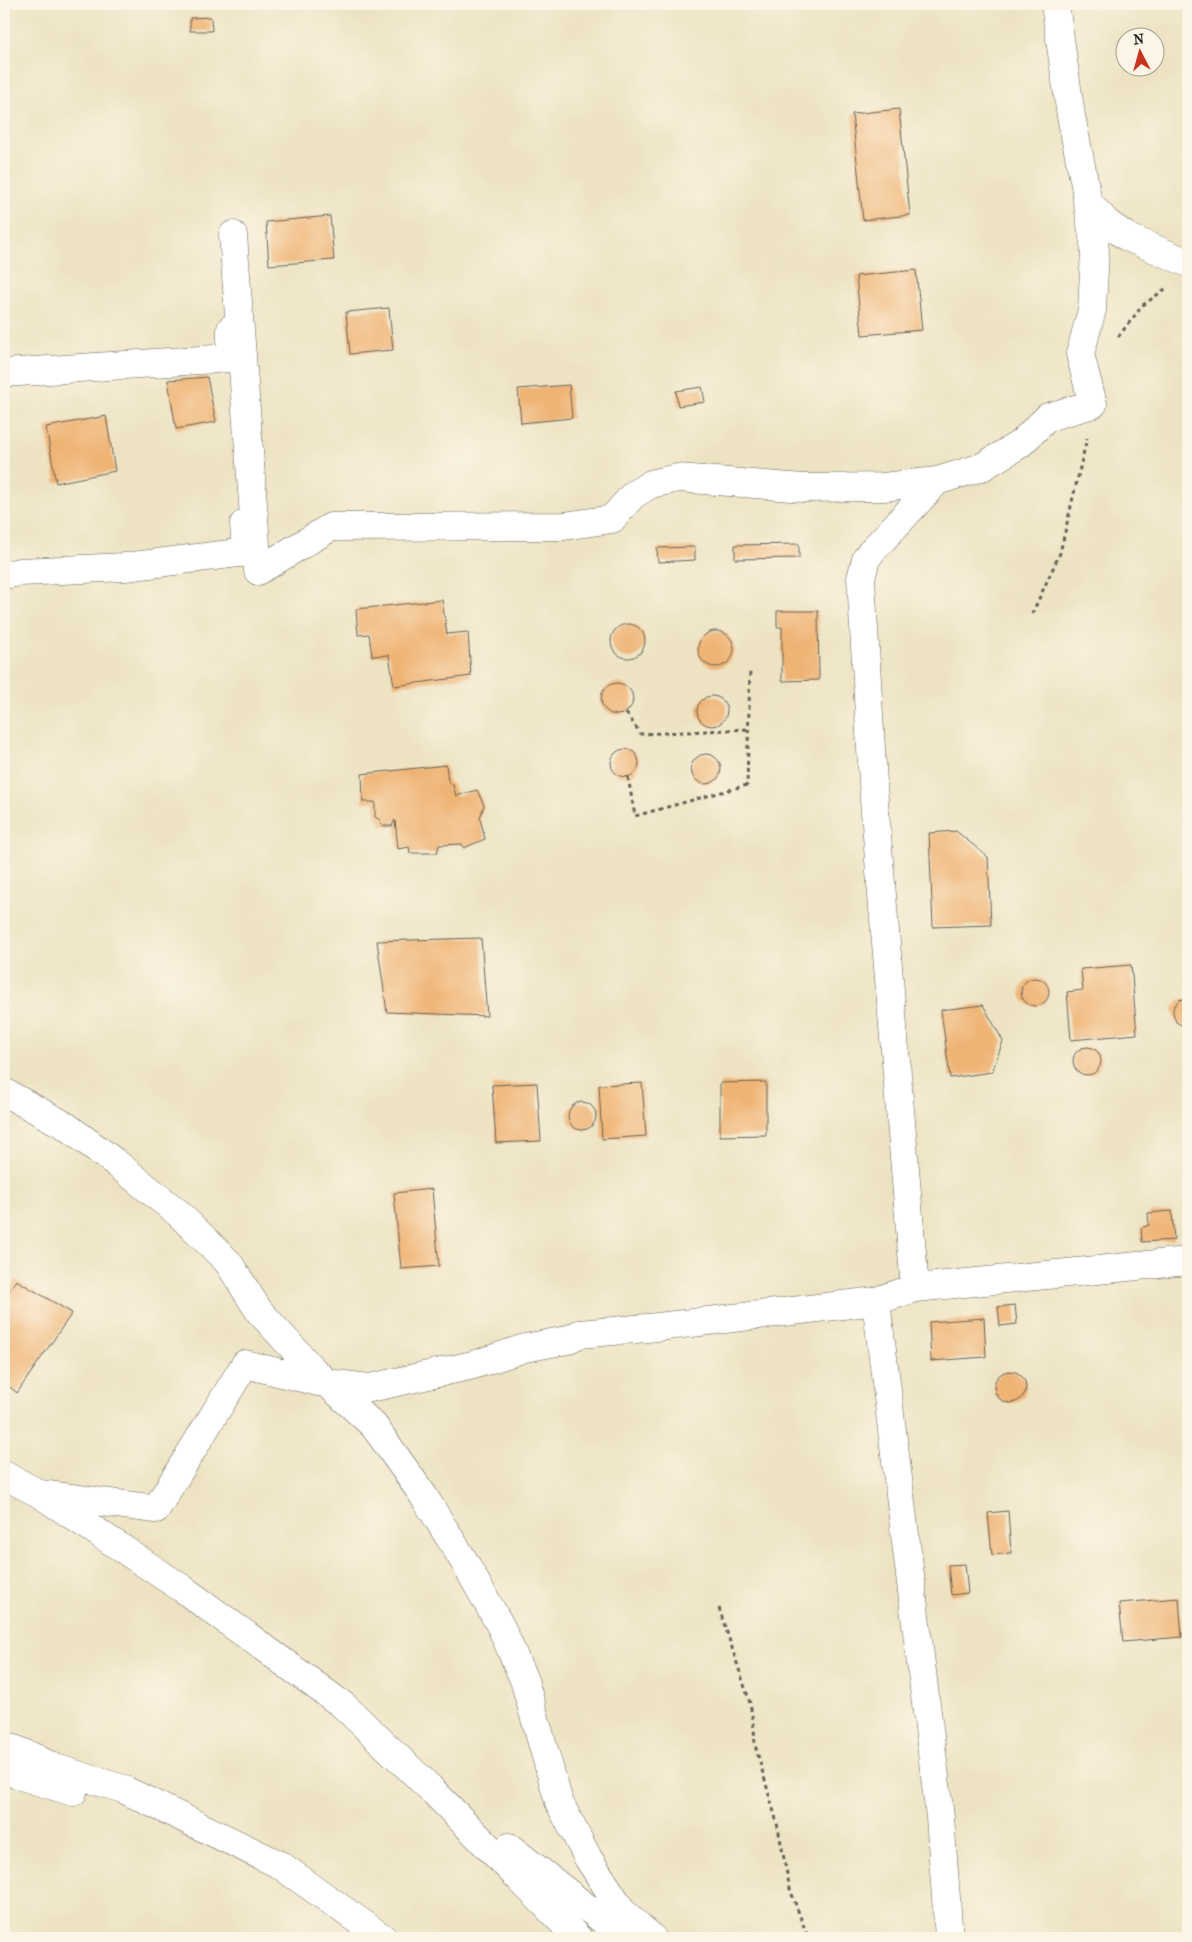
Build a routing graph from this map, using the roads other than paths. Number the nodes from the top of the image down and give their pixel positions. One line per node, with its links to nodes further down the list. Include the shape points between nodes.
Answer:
1 (1055, 4): 2 (street)
2 (1087, 201): 3 (street, via 1107,223); 6 (street, via 1095,250 1094,280 1092,310 1080,354 1093,404 1048,417 1020,444 982,467)
3 (1181, 273)
4 (230, 358): 5 (street); 6 (street, via 233,235 258,571 332,527 564,526 590,523 612,519 633,495 651,484 678,478 804,488 883,487); 7 (street, via 246,552 125,567)
5 (4, 373)
6 (938, 481): 10 (street, via 866,559 861,578 874,800)
7 (4, 575)
8 (4, 1092): 12 (street, via 66,1126 178,1213 228,1262 259,1311)
9 (1188, 1261): 10 (street)
10 (915, 1288): 11 (street)
11 (876, 1301): 12 (street, via 579,1334 473,1365 370,1388); 23 (street, via 940,1817)
12 (328, 1383): 14 (street, via 245,1364 156,1509); 22 (street, via 374,1426 464,1561 501,1627 524,1680 559,1802 588,1858 624,1912)
13 (4, 1474): 14 (street)
14 (40, 1494): 17 (street, via 183,1590 344,1706)
15 (4, 1745): 18 (street, via 55,1768 124,1790)
16 (9, 1773): 18 (street, via 112,1804)
17 (466, 1824): 20 (street); 21 (street, via 509,1847 604,1921)
18 (280, 1866): 19 (street)
19 (383, 1938)
20 (578, 1938)
21 (638, 1938)
22 (652, 1938)
23 (949, 1938)

